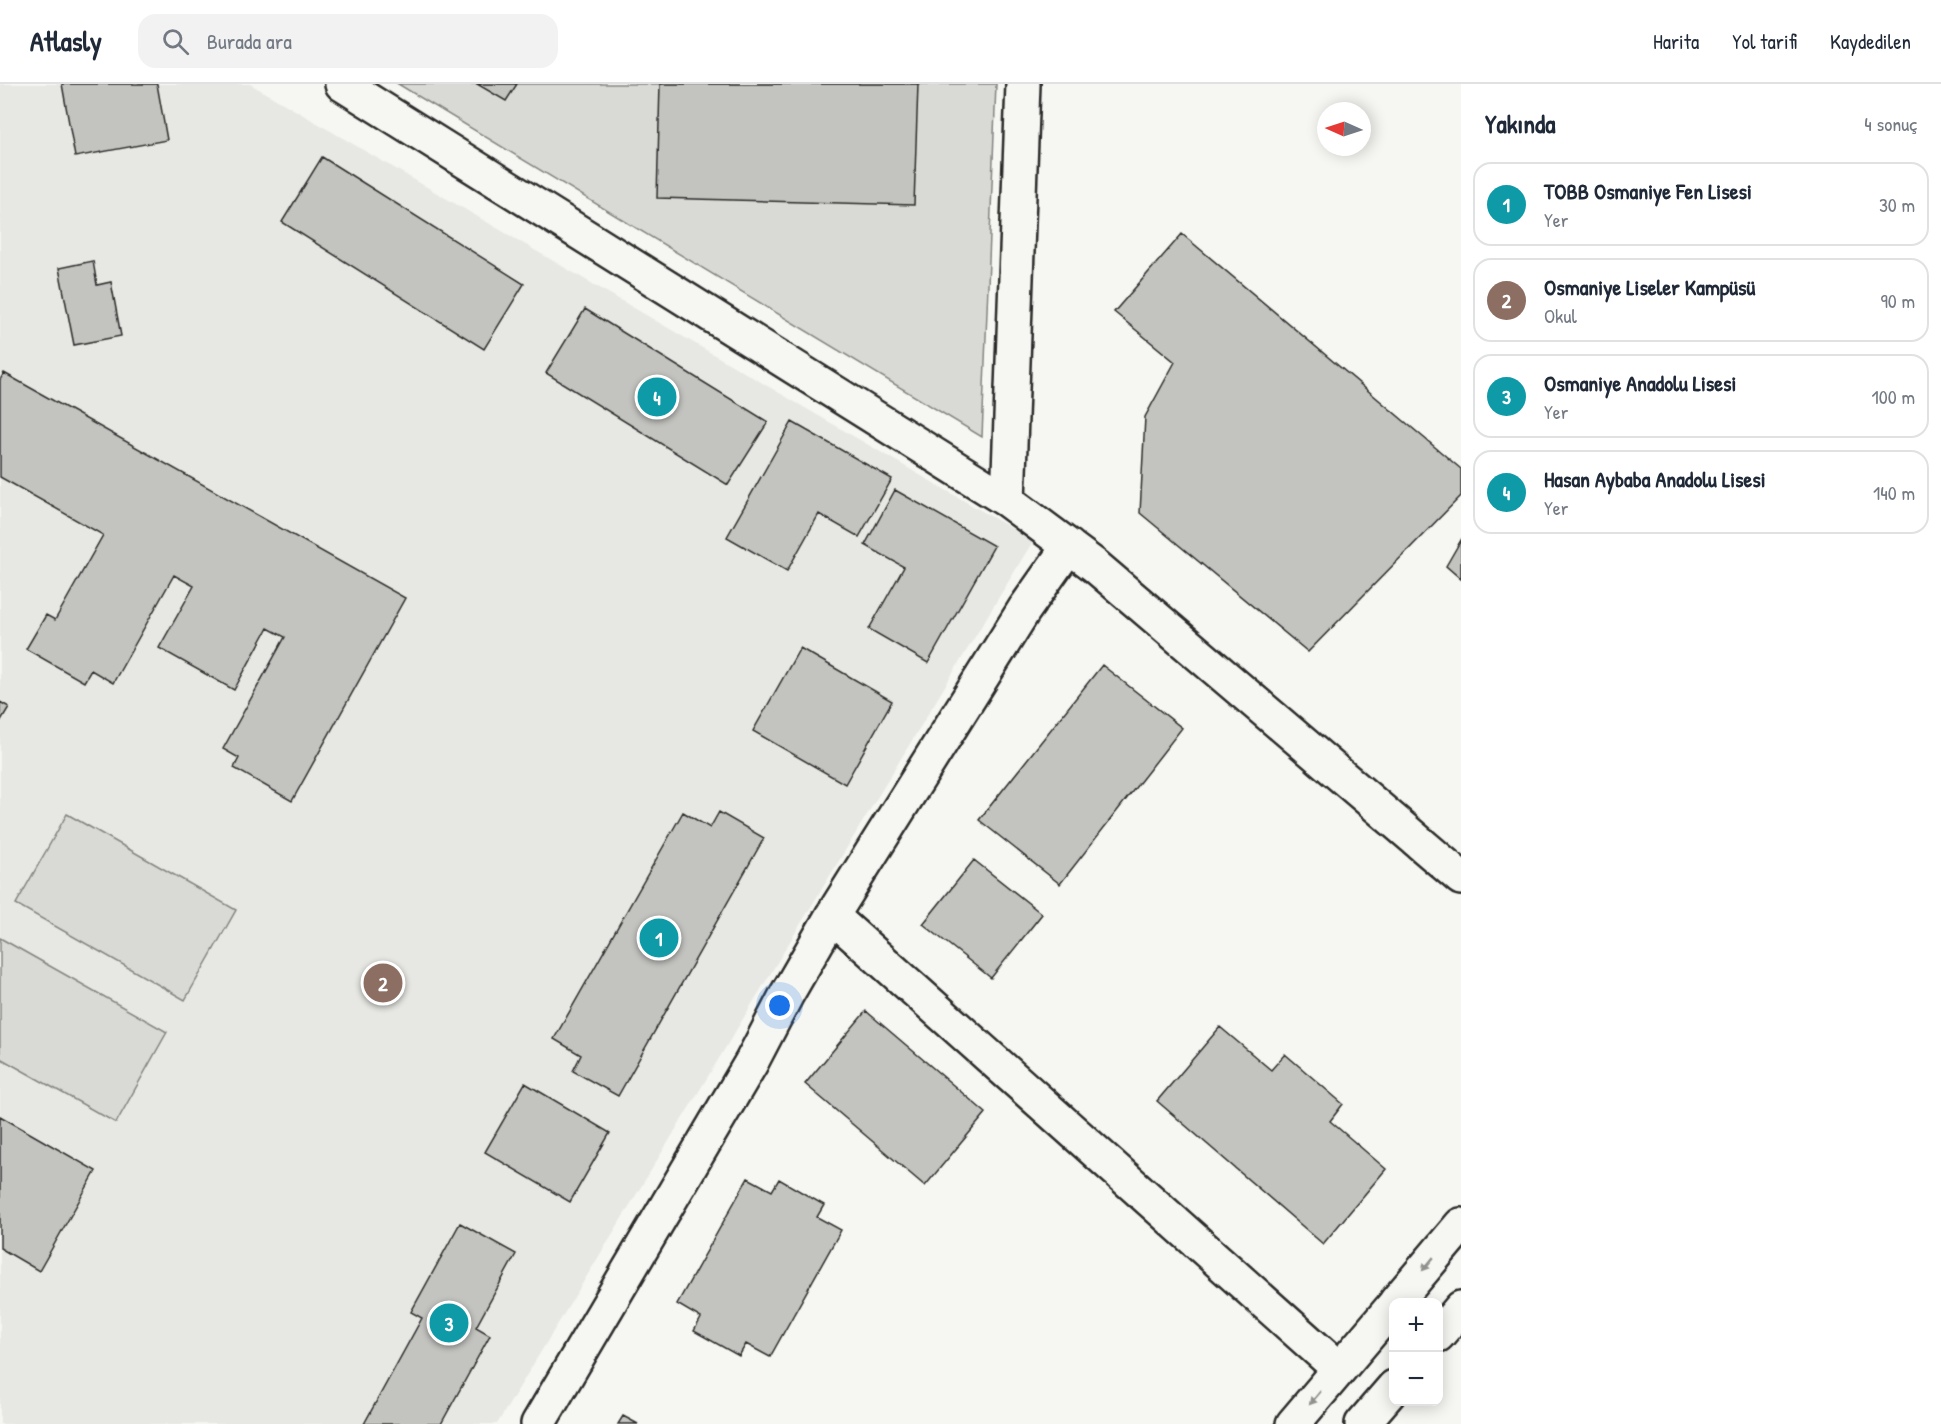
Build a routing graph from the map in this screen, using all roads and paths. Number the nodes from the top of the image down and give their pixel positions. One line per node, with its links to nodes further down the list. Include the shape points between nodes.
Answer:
1 (342, 84): 3 (street)
2 (1023, 84): 3 (street)
3 (1008, 501): 4 (street)
4 (1069, 546): 5 (street); 6 (street, via 1024,610)
5 (1461, 879)
6 (832, 916): 12 (street); 14 (street, via 751,1063)
7 (1461, 1225): 8 (street, one-way to 8)
8 (1400, 1298)
9 (1461, 1308): 11 (street)
10 (1389, 1311): 12 (street)
11 (1443, 1329)
12 (1339, 1369): 15 (street, one-way to 15)
13 (1389, 1393): 16 (street)
14 (538, 1424)
15 (1293, 1424)
16 (1362, 1424)

